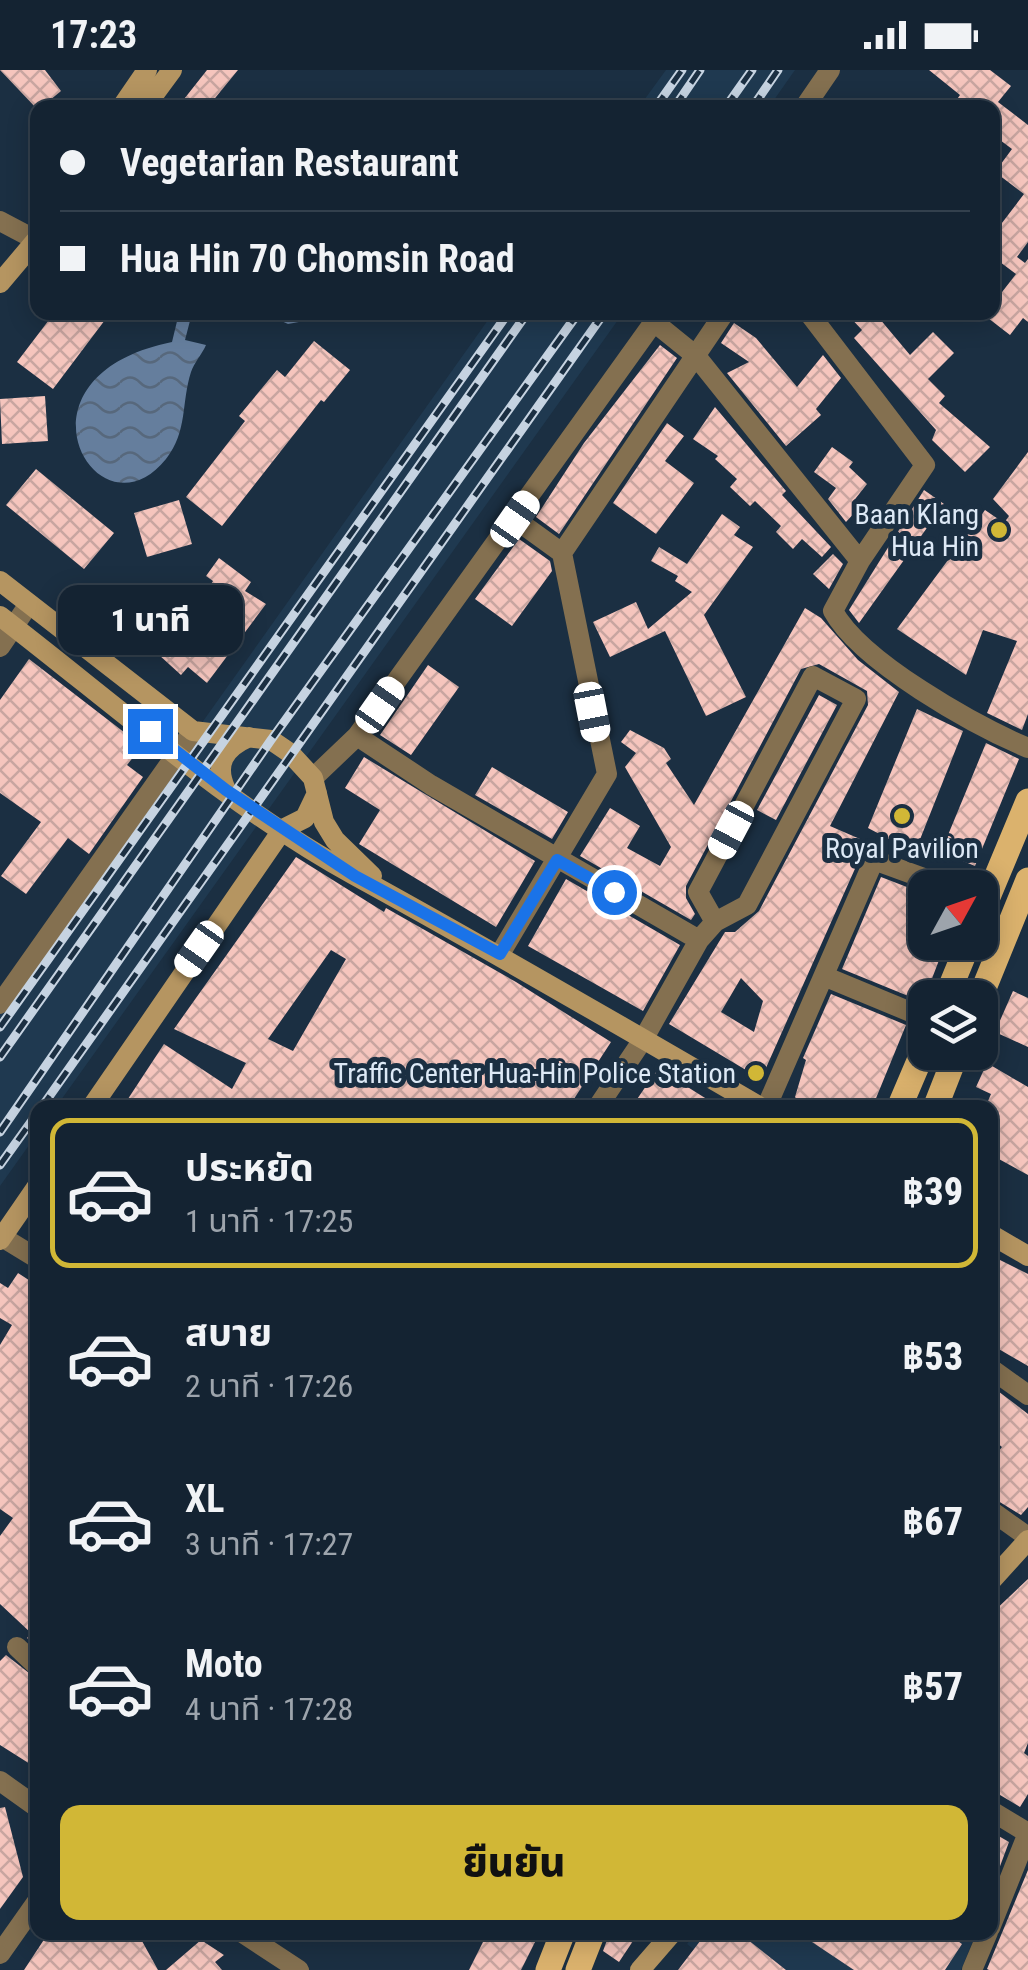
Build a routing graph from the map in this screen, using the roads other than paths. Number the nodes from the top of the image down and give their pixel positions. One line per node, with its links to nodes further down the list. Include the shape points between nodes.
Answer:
1 (148, 70): 4 (main road)
2 (172, 70): 5 (main road)
3 (830, 70): 6 (street)
4 (127, 100)
5 (150, 100)
6 (809, 100)
7 (0, 221): 8 (street)
8 (30, 236)
9 (30, 248): 10 (main road)
10 (0, 284)
11 (656, 320): 16 (street)
12 (661, 320): 15 (street)
13 (720, 320): 15 (street)
14 (814, 320): 18 (street, via 925,465)
15 (696, 356): 17 (street); 18 (street)
16 (515, 519): 17 (street); 24 (street)
17 (562, 553): 32 (street, via 607,774)
18 (860, 561): 26 (street, via 834,602 848,633 936,699)
19 (0, 581): 20 (main road)
20 (29, 604): 21 (street); 23 (main road)
21 (6, 621): 22 (street); 27 (main road)
22 (0, 647)
23 (193, 731): 25 (main road); 27 (street)
24 (357, 736): 28 (street); 32 (street)
25 (249, 737): 28 (main road, via 283,748); 29 (main road, via 221,760)
26 (1028, 748)
27 (178, 752): 29 (main road); 42 (street)
28 (315, 786): 31 (main road, via 306,818); 36 (main road, via 335,840)
29 (226, 790): 31 (main road)
30 (1028, 801): 33 (main road)
31 (282, 829): 36 (main road); 47 (main road)
32 (557, 860): 38 (street); 39 (street)
33 (997, 870)
34 (908, 872): 40 (street, via 874,860)
35 (1028, 880): 41 (main road)
36 (384, 888): 39 (main road)
37 (715, 922): 37 (street, via 698,892 812,676 856,698 747,905); 38 (street)
38 (699, 940): 44 (street)
39 (500, 954): 44 (main road)
40 (826, 976): 43 (street); 50 (street)
41 (987, 980)
42 (0, 1004)
43 (908, 1011)
44 (644, 1038): 48 (street); 49 (main road)
45 (915, 1070): 51 (main road)
46 (950, 1070): 52 (main road)
47 (96, 1100)
48 (601, 1100)
49 (750, 1100)
50 (768, 1100)
51 (902, 1100)
52 (938, 1100)
53 (30, 1197): 54 (main road)
54 (1, 1239): 56 (street)
55 (998, 1239): 57 (main road)
56 (30, 1255)
57 (1028, 1256)
58 (998, 1374): 59 (street)
59 (1028, 1395)
60 (998, 1516): 61 (street)
61 (1028, 1539): 62 (main road)
62 (998, 1573)
63 (17, 1647): 64 (street)
64 (30, 1659)
65 (0, 1781): 66 (street)
66 (30, 1802)
67 (998, 1815): 68 (street)
68 (1028, 1832): 69 (street)
69 (998, 1907)
70 (30, 1911): 75 (street)
71 (253, 1940): 76 (street)
72 (560, 1940): 77 (main road)
73 (667, 1940): 78 (main road)
74 (985, 1940): 79 (street)
75 (0, 1954)
76 (299, 1970)
77 (548, 1970)
78 (640, 1970)
79 (972, 1970)

